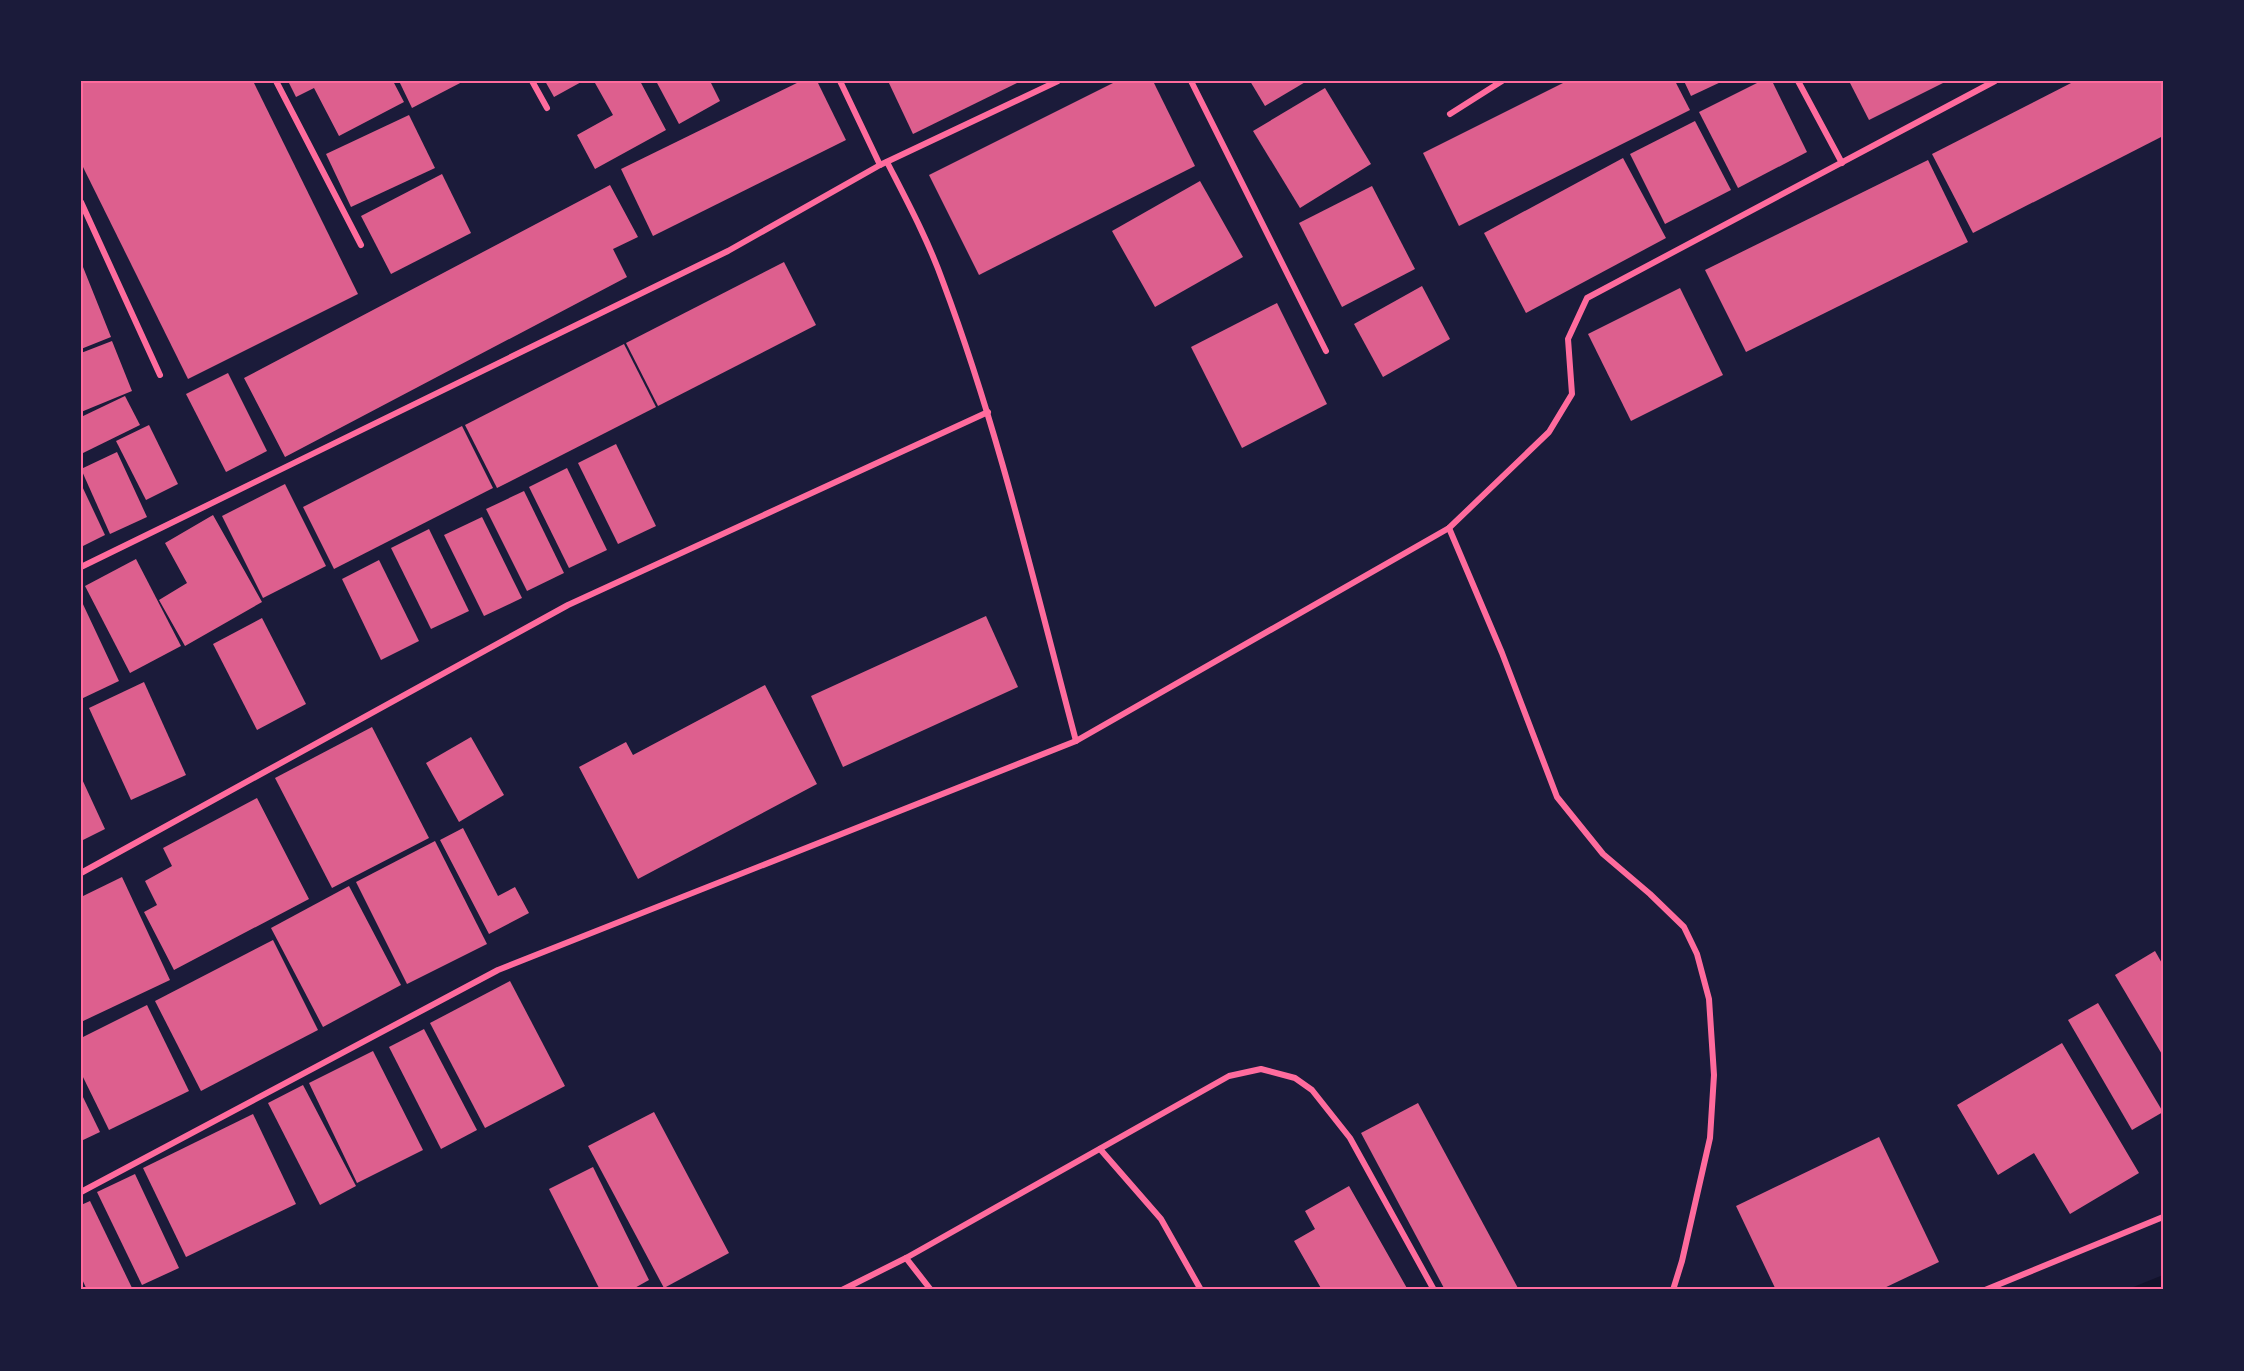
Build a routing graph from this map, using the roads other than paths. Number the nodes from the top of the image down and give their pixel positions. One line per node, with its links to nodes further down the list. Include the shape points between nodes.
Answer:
1 (276, 81): 14 (street)
2 (532, 81): 9 (street)
3 (840, 81): 12 (street)
4 (1058, 81): 12 (street)
5 (1191, 81): 15 (street)
6 (1502, 81): 10 (street)
7 (1798, 81): 11 (street)
8 (1995, 81): 11 (street)
9 (547, 108)
10 (1450, 114)
11 (1842, 163): 18 (street, via 1587,298 1568,339 1572,394 1550,432)
12 (884, 164): 17 (street, via 921,229 943,280); 19 (street, via 728,251)
13 (81, 202): 16 (street)
14 (361, 244)
15 (1326, 351)
16 (160, 375)
17 (988, 412): 20 (street); 21 (street, via 568,605)
18 (1449, 528): 20 (street); 30 (street, via 1557,797 1603,854 1684,927 1696,954 1709,999 1714,1075 1710,1138)
19 (81, 567)
20 (1076, 741): 23 (street, via 498,970)
21 (81, 873)
22 (1100, 1149): 25 (street); 28 (street, via 1161,1220); 29 (street, via 1229,1076 1261,1069 1295,1078 1312,1090 1350,1138)
23 (81, 1192)
24 (2163, 1217): 31 (street)
25 (906, 1258): 26 (street); 27 (street)
26 (842, 1290)
27 (931, 1290)
28 (1201, 1290)
29 (1434, 1290)
30 (1673, 1290)
31 (1985, 1290)

